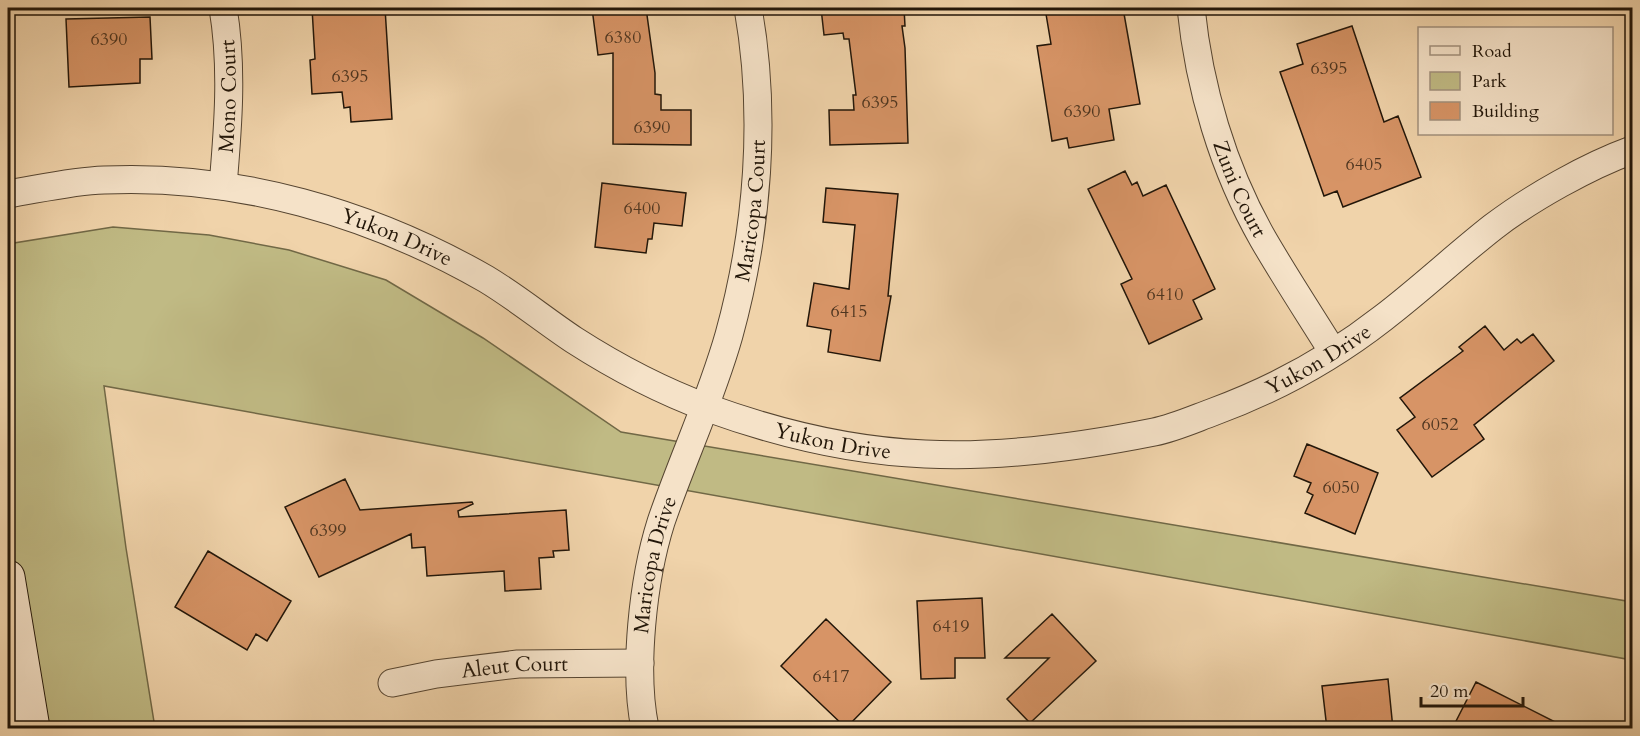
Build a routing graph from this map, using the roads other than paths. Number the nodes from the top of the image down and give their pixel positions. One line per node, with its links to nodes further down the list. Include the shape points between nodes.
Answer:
1 (224, 8): 5 (street, Mono Court, via 229,109)
2 (748, 8): 8 (street, Maricopa Court, via 758,104 756,181 747,259 729,336)
3 (1191, 8): 7 (street, Zuni Court, via 1210,110 1233,177 1262,237)
4 (1632, 150): 7 (street, Yukon Drive, via 1557,186 1497,225 1381,320)
5 (223, 186): 6 (street, Yukon Drive, via 141,179 99,180); 8 (street, Yukon Drive, via 347,215 418,243 488,281 576,341 639,377)
6 (8, 194)
7 (1333, 352): 8 (street, Yukon Drive, via 1234,404 1160,431 1006,453 924,454 849,446 778,431)
8 (705, 407): 10 (street, Maricopa Drive, via 661,524 646,585)
9 (8, 577): 12 (street)
10 (640, 663): 11 (street, Aleut Court, via 518,664); 13 (street, Maricopa Drive)
11 (392, 683)
12 (33, 729)
13 (645, 729)

